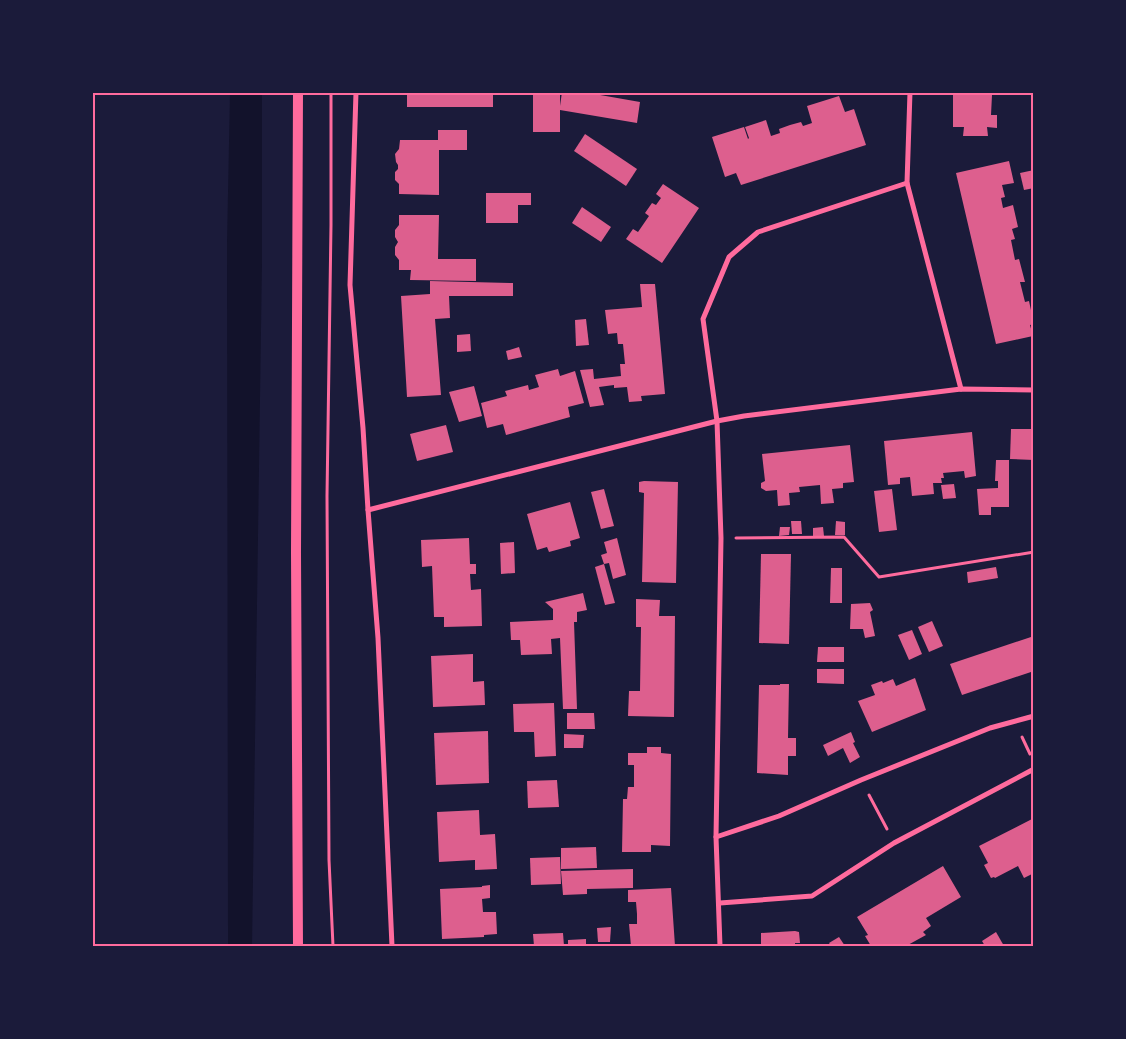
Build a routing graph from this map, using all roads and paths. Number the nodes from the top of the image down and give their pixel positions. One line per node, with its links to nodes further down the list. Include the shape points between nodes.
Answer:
1 (298, 92): 20 (main road)
2 (330, 92): 21 (path, via 327,506 329,860)
3 (356, 92): 9 (street, via 350,285)
4 (910, 92): 5 (street)
5 (907, 183): 6 (street); 8 (street, via 758,232 729,258 703,319)
6 (961, 389): 7 (street); 8 (street)
7 (1034, 390)
8 (717, 421): 9 (street); 10 (street)
9 (368, 510): 22 (street, via 378,638)
10 (721, 538): 11 (path, via 844,537 879,576); 17 (street)
11 (1034, 552)
12 (1034, 716): 13 (street)
13 (1014, 722): 14 (path); 16 (street, via 990,728)
14 (1034, 761)
15 (1034, 769): 18 (street)
16 (861, 780): 17 (street, via 779,816); 18 (path)
17 (716, 838): 19 (street)
18 (894, 843): 19 (street, via 812,896)
19 (720, 903): 23 (street)
20 (298, 946)
21 (333, 946)
22 (392, 946)
23 (720, 946)

